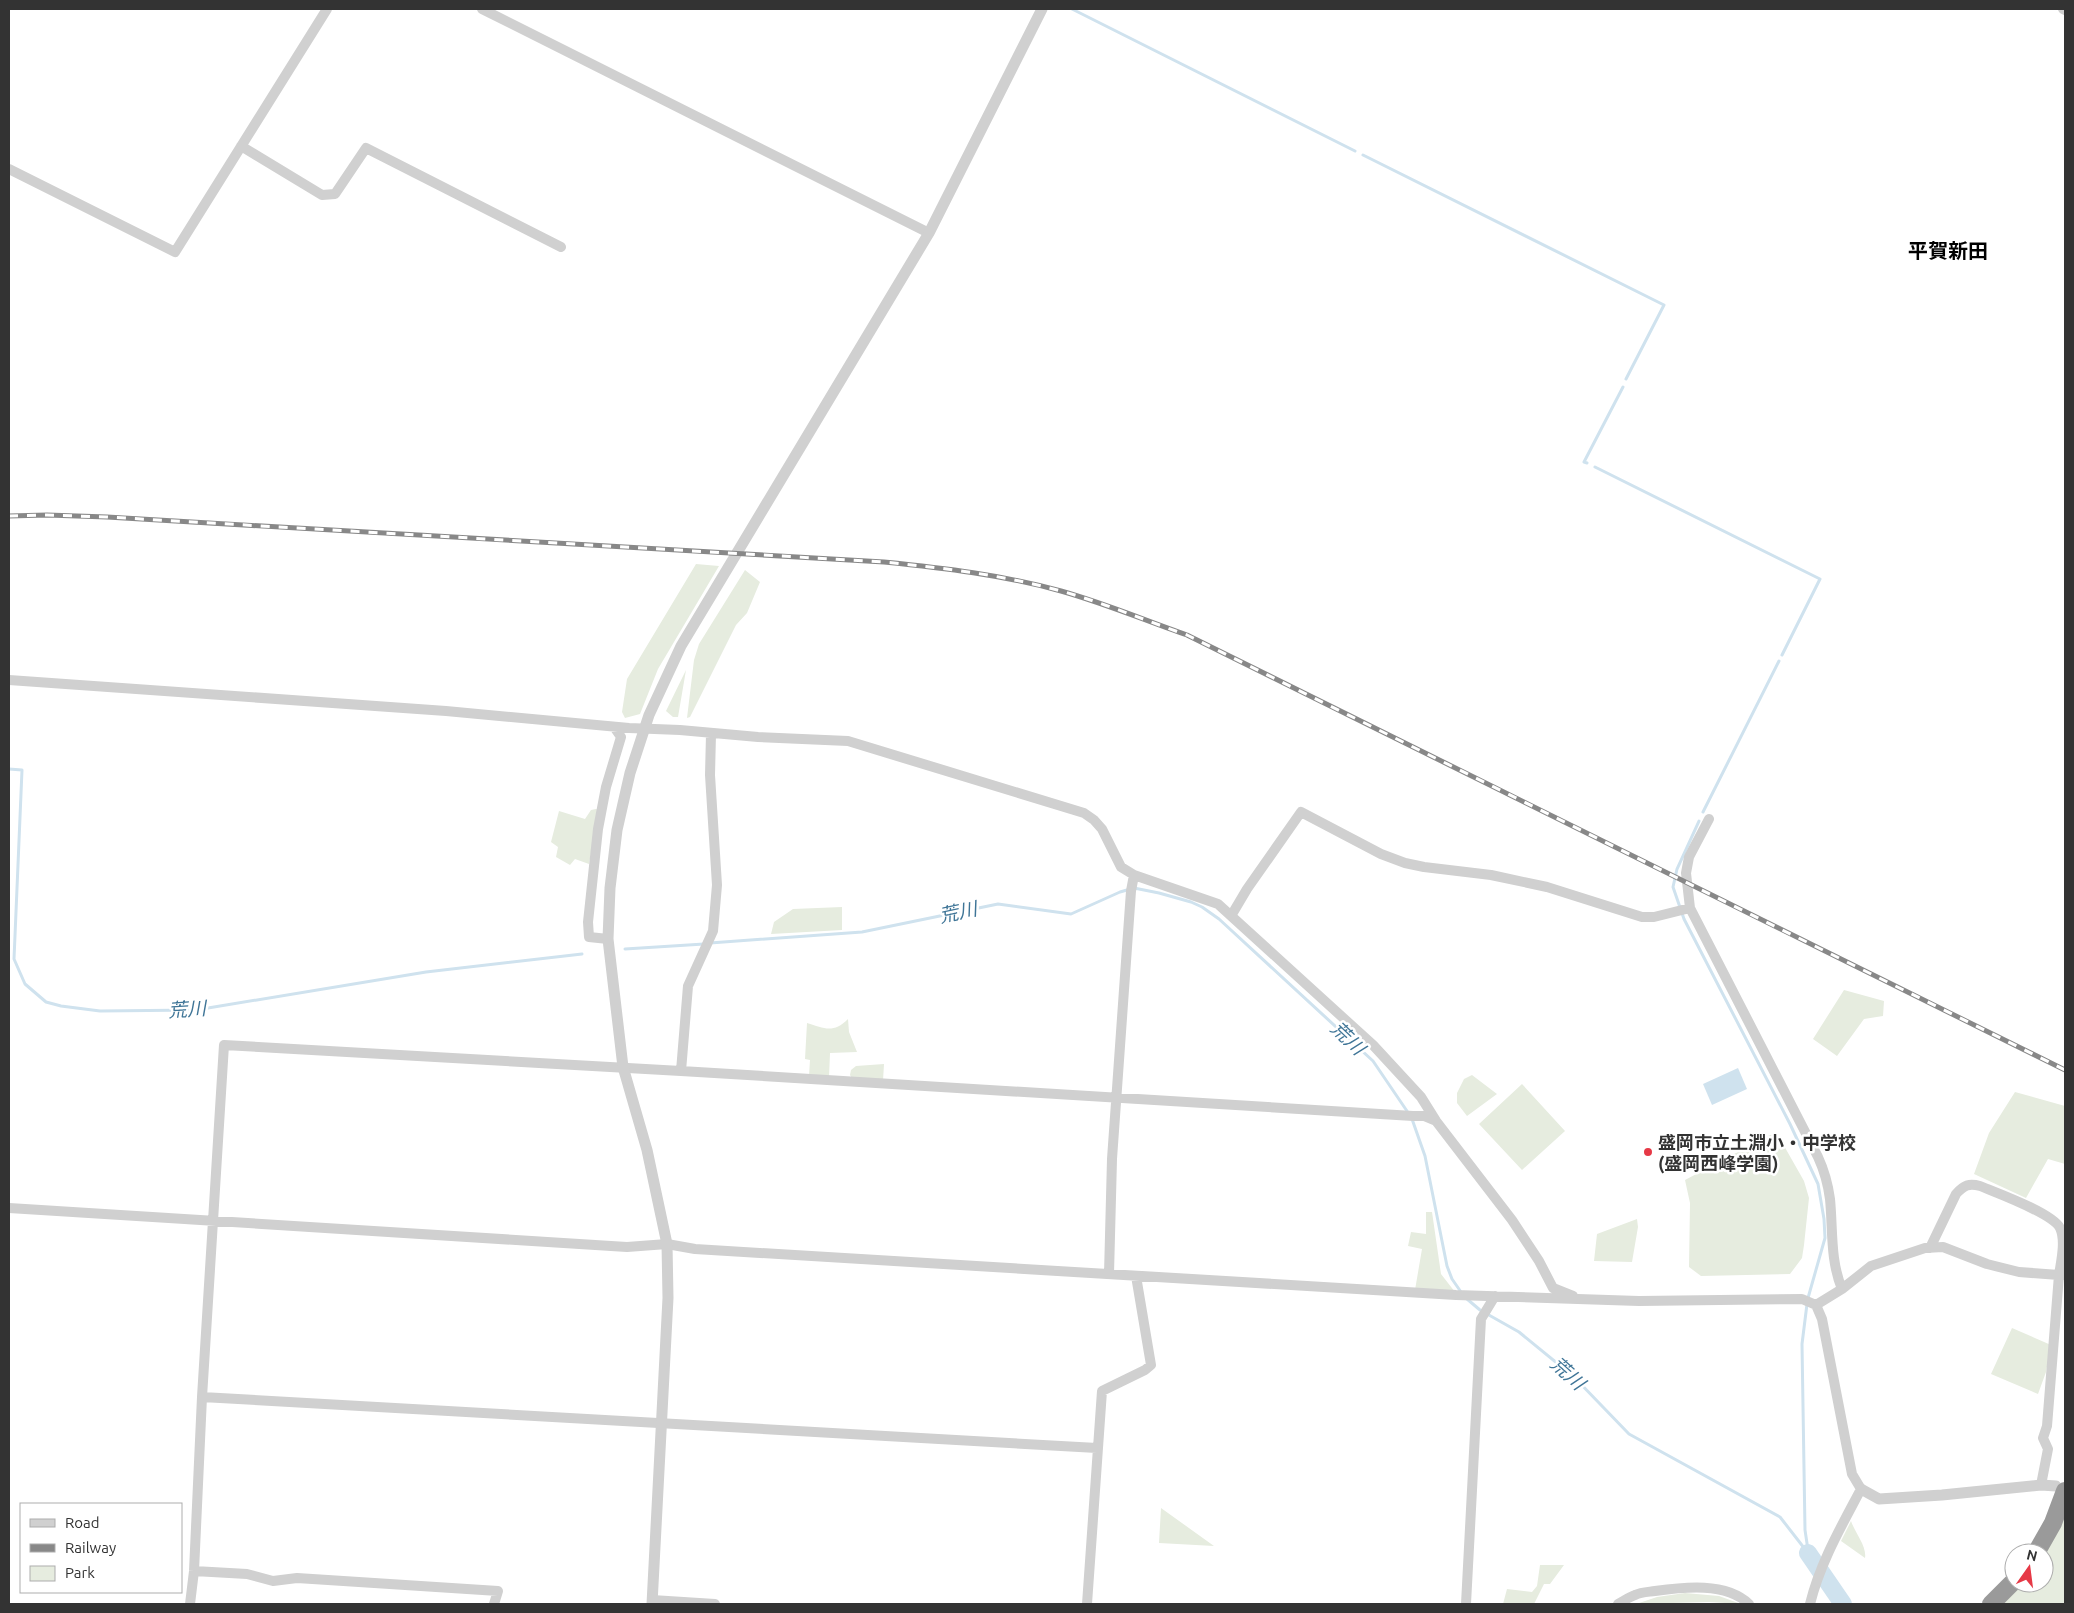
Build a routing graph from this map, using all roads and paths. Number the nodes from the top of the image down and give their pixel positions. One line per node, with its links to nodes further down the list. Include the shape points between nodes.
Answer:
1 (328, 9): 4 (street)
2 (482, 9): 6 (street)
3 (1042, 9): 6 (street)
4 (241, 146): 5 (street, via 175,252); 7 (street, via 322,195 335,194 366,148)
5 (9, 169)
6 (929, 232): 15 (street, via 681,646 649,715 616,830)
7 (561, 247)
8 (9, 680): 9 (street, via 446,711)
9 (614, 727): 10 (street); 15 (street, via 621,737 606,786 598,829 588,922 589,937)
10 (711, 734): 12 (street, via 848,741 1084,813 1102,829); 17 (street, via 710,775 717,885 710,940 688,986)
11 (1709, 819): 13 (street, via 1689,857 1686,873)
12 (1132, 883): 14 (street, via 1218,904); 18 (street)
13 (1689, 909): 14 (street, via 1642,917 1539,885 1424,867 1382,854 1301,812); 27 (street, via 1824,1171 1830,1197 1836,1275)
14 (1231, 916): 19 (street, via 1373,1045 1421,1097)
15 (608, 939): 16 (street)
16 (623, 1067): 17 (street); 21 (street, via 224,1045); 22 (street, via 647,1150)
17 (681, 1071): 18 (street)
18 (1116, 1098): 19 (street, via 1424,1116); 24 (street)
19 (1436, 1121): 29 (street, via 1512,1220 1553,1288)
20 (9, 1208): 21 (street)
21 (214, 1221): 22 (street, via 628,1247); 31 (street)
22 (667, 1244): 24 (street, via 695,1249); 32 (street, via 668,1298)
23 (1930, 1248): 25 (street, via 1943,1247 2019,1272); 25 (street, via 1956,1194 1962,1187 1975,1185 2048,1216 2059,1227 2063,1240); 27 (street, via 1871,1266)
24 (1109, 1274): 26 (street)
25 (2062, 1275): 34 (street, via 2047,1426 2043,1438 2048,1449)
26 (1136, 1276): 28 (street); 33 (street, via 1151,1365 1102,1391)
27 (1842, 1288): 30 (street)
28 (1495, 1296): 29 (street); 45 (street, via 1480,1319)
29 (1582, 1299): 30 (street, via 1802,1299)
30 (1815, 1305): 35 (street, via 1822,1319 1852,1474)
31 (202, 1397): 32 (street); 38 (street)
32 (662, 1423): 33 (street); 40 (street)
33 (1096, 1448): 44 (street)
34 (2041, 1485): 35 (street, via 1879,1499); 36 (street)
35 (1860, 1489): 48 (street, via 1825,1559)
36 (2061, 1489): 37 (highway, via 2052,1523)
37 (2041, 1543)
38 (194, 1571): 41 (street); 42 (street, via 247,1574 273,1581 298,1578 498,1591)
39 (2004, 1591): 49 (highway)
40 (652, 1602): 43 (street)
41 (190, 1604)
42 (494, 1604)
43 (715, 1604)
44 (1087, 1604)
45 (1466, 1604)
46 (1618, 1604): 47 (street, via 1636,1594 1678,1588 1734,1593)
47 (1749, 1604)
48 (1810, 1604)
49 (1991, 1604)

